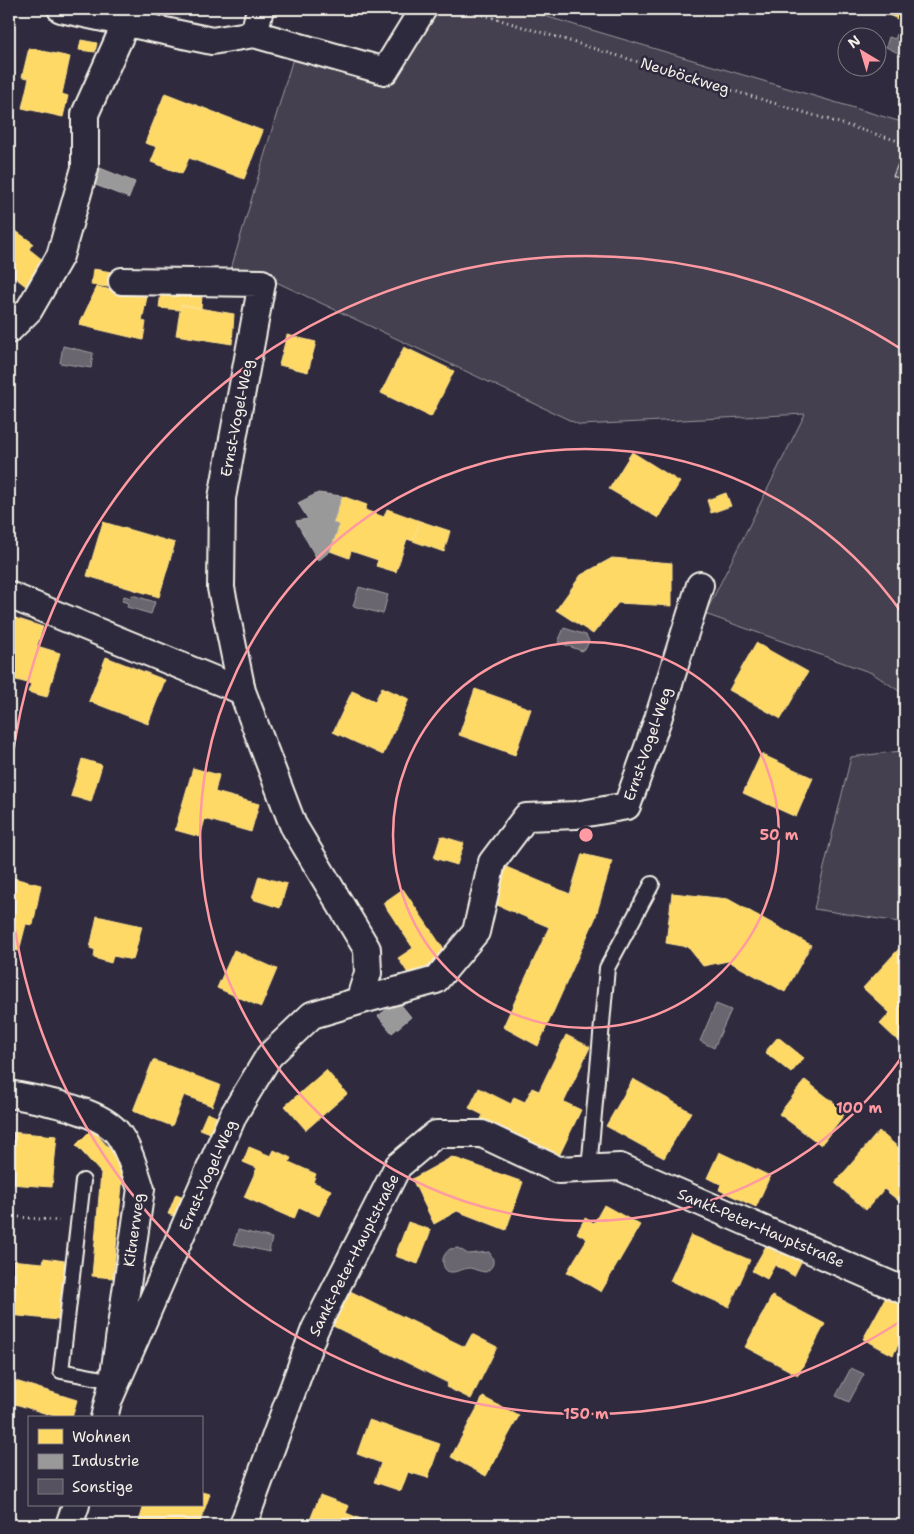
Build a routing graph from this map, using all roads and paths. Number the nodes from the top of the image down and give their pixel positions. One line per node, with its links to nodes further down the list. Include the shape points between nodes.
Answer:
1 (61, 9): 5 (street)
2 (260, 9): 6 (street)
3 (424, 9): 6 (street, via 385,71)
4 (464, 9): 7 (path, Neuböckweg)
5 (126, 23): 6 (street, via 212,41); 9 (street, via 85,114 85,168 60,256 30,310)
6 (254, 34)
7 (905, 143)
8 (122, 281): 12 (street, Ernst-Vogel-Weg, via 262,283 222,498 221,588)
9 (9, 330)
10 (700, 584): 14 (street, Ernst-Vogel-Weg, via 628,806 576,815 526,817 492,862 476,932 436,980)
11 (9, 596): 12 (street)
12 (242, 691): 14 (street, Ernst-Vogel-Weg, via 294,825 367,948 368,973)
13 (652, 884): 16 (lane, via 607,968)
14 (359, 1001): 21 (street, Ernst-Vogel-Weg, via 312,1015 269,1056 234,1114)
15 (9, 1094): 21 (street, Kitnerweg, via 77,1109 100,1120 118,1134 132,1161 141,1189)
16 (589, 1169): 20 (street, Sankt-Peter-Hauptstraße, via 620,1167); 24 (street, Sankt-Peter-Hauptstraße, via 558,1170 482,1134 436,1134 398,1166 315,1329)
17 (83, 1181): 19 (lane)
18 (9, 1216): 19 (path)
19 (77, 1223): 21 (lane, via 61,1371)
20 (905, 1291)
21 (109, 1398)
22 (76, 1506): 23 (street)
23 (68, 1525)
24 (243, 1525)

